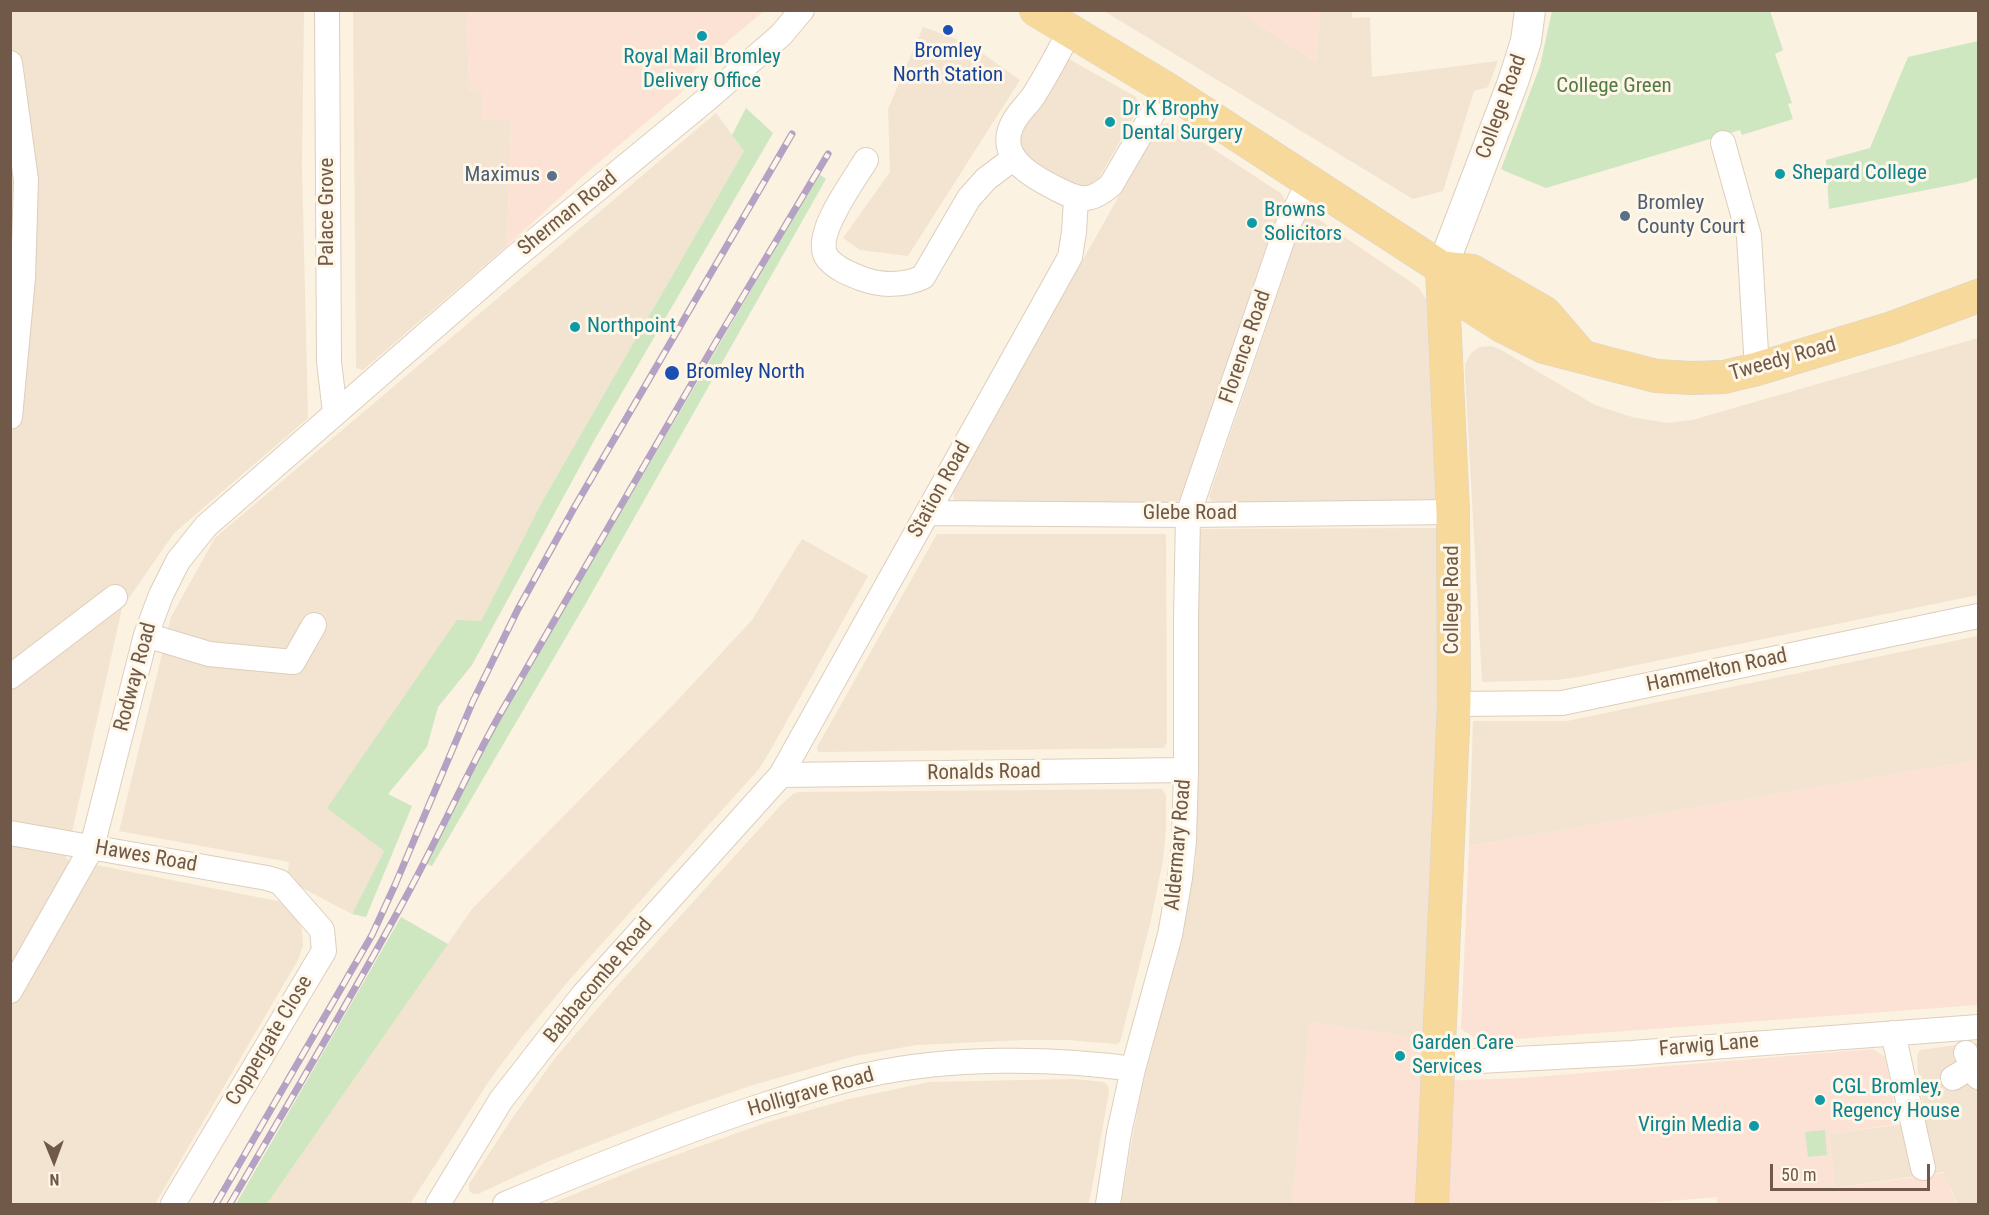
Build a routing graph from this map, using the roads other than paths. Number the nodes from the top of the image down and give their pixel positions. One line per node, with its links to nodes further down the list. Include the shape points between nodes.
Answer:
1 (327, 10): 20 (street, Palace Grove, via 329,362)
2 (1036, 10): 5 (main road, Tweedy Road)
3 (1530, 10): 14 (street, College Road, via 1526,41 1513,82)
4 (803, 12): 20 (street, Sherman Road, via 706,100)
5 (1070, 30): 7 (main road, Tweedy Road); 9 (street, via 1010,130 1008,140)
6 (10, 63): 11 (street)
7 (1167, 89): 12 (main road, Tweedy Road); 13 (street, via 1111,185 1090,198)
8 (1723, 143): 19 (street, via 1749,236)
9 (1014, 158): 10 (street, via 969,198 923,277 886,284 839,269 827,258 823,246 832,218); 13 (street, via 1034,177)
10 (866, 160)
11 (18, 181): 21 (street, via 23,278)
12 (1309, 182): 14 (main road, Tweedy Road); 24 (street, Florence Road, via 1286,229)
13 (1076, 199): 23 (street, Station Road, via 1070,257)
14 (1442, 268): 16 (main road, Tweedy Road, via 1458,298); 17 (main road, College Road); 18 (main road, Tweedy Road, via 1472,271 1545,313)
15 (1978, 296): 19 (main road, Tweedy Road, via 1892,328)
16 (1502, 326): 17 (main road, via 1470,330); 18 (main road, Tweedy Road, via 1544,346)
17 (1445, 352): 22 (main road, College Road)
18 (1582, 356): 19 (main road, Tweedy Road, via 1620,368 1680,378 1724,377)
19 (1757, 369)
20 (335, 412): 28 (street, Rodway Road, via 206,526 178,561 160,595)
21 (10, 417)
22 (1453, 512): 24 (street, Glebe Road); 30 (main road, College Road)
23 (927, 513): 24 (street, Glebe Road); 32 (street, Station Road)
24 (1188, 515): 31 (street, Aldermary Road)
25 (114, 597): 29 (street)
26 (1978, 616): 30 (street, Hammelton Road, via 1562,703)
27 (314, 626): 28 (street, via 293,662 209,654)
28 (146, 635): 34 (street, Rodway Road)
29 (10, 677)
30 (1454, 704): 39 (main road, College Road)
31 (1186, 770): 32 (street, Ronalds Road); 40 (street, Aldermary Road, via 1178,890)
32 (781, 775): 43 (street, Babbacombe Road, via 583,995 501,1100)
33 (10, 833): 34 (street, Hawes Road)
34 (92, 847): 35 (street, Hawes Road); 36 (street, Rodway Road)
35 (280, 882): 42 (street, Coppergate Close, via 322,930 324,951)
36 (10, 991)
37 (1978, 1027): 38 (street, Farwig Lane)
38 (1893, 1033): 39 (street, Farwig Lane); 41 (street)
39 (1440, 1063): 46 (main road, College Road)
40 (1133, 1069): 44 (street, Holligrave Road, via 1065,1062 973,1062 868,1074 697,1128); 45 (street, Aldermary Road)
41 (1923, 1168)
42 (172, 1204)
43 (438, 1204)
44 (505, 1204)
45 (1108, 1204)
46 (1432, 1204)

